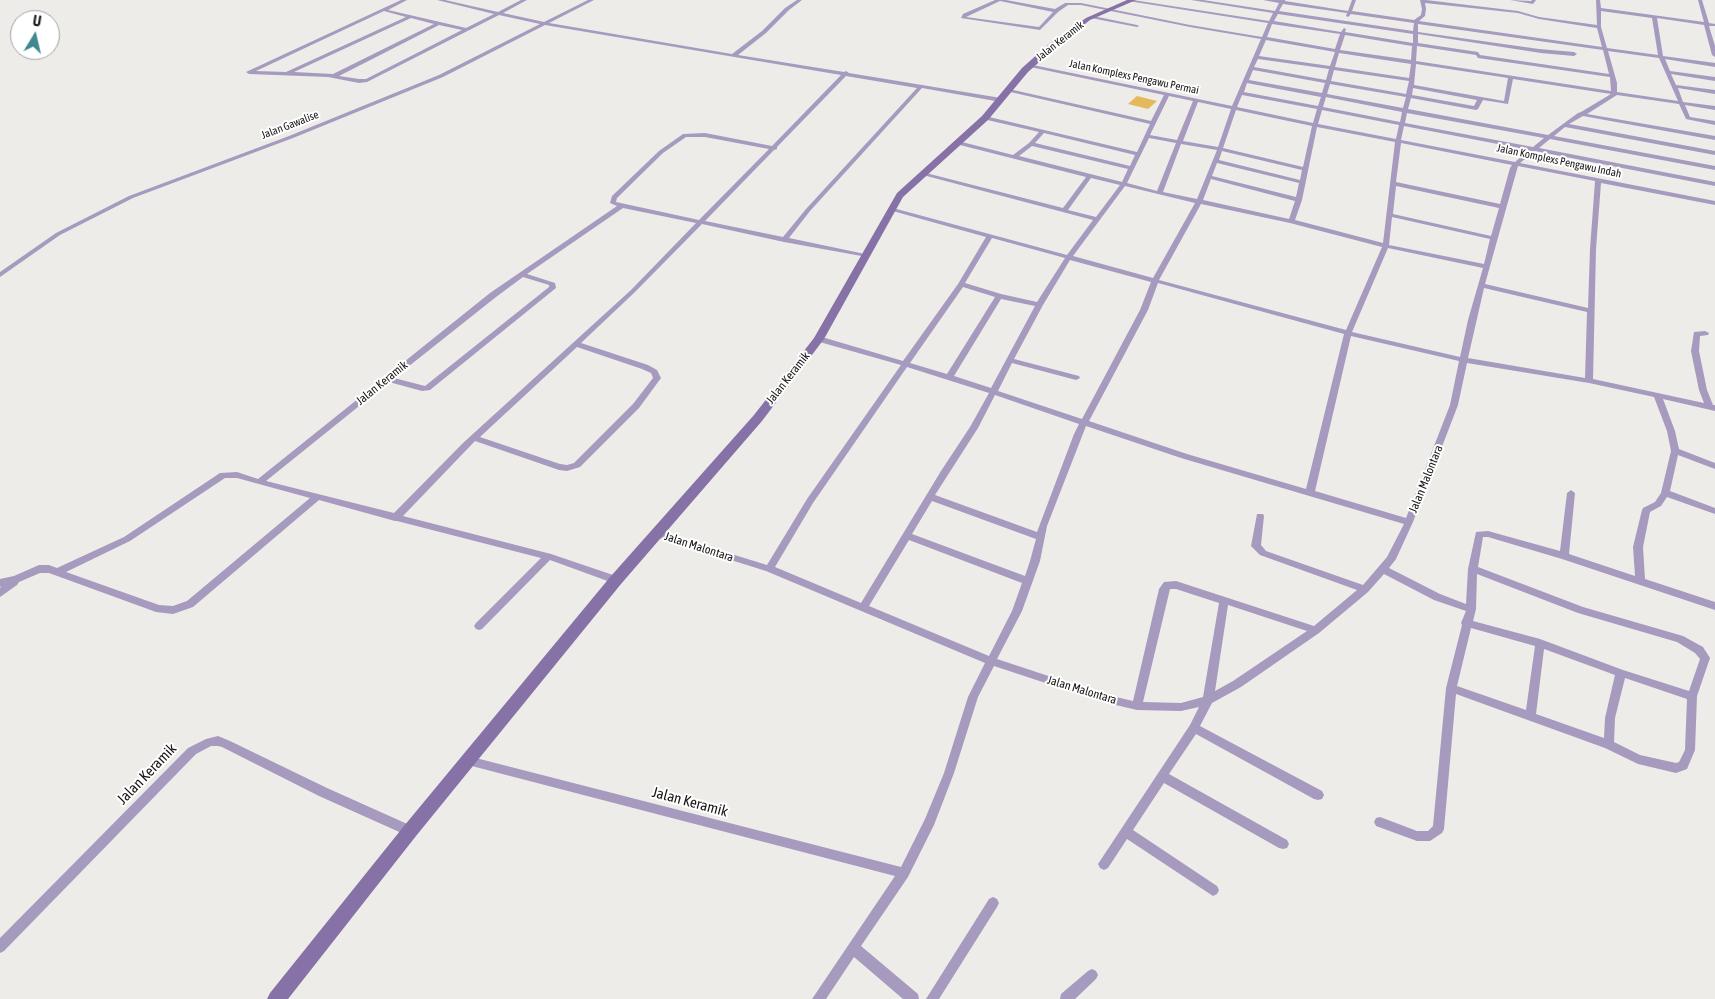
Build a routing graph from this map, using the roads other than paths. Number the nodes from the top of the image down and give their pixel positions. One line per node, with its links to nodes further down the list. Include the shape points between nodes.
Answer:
1 (405, 0): 19 (street)
2 (439, 0): 24 (street)
3 (526, 0): 24 (street)
4 (592, 0): 33 (street, Jalan Gawalise)
5 (800, 0): 50 (street)
6 (999, 0): 21 (street); 21 (street, via 965,14 963,18 1040,29)
7 (1193, 0): 22 (street)
8 (1264, 0): 16 (street)
9 (1354, 0): 23 (street)
10 (1422, 0): 18 (street); 28 (street, via 1423,16)
11 (1477, 0): 18 (street)
12 (1512, 0): 13 (street, via 1533,3)
13 (1534, 0)
14 (1700, 0): 32 (street)
15 (1131, 1): 20 (street, Jalan Keramik); 29 (street)
16 (1283, 1): 22 (street); 23 (street)
17 (1599, 4): 26 (street); 36 (street)
18 (1478, 7): 36 (street)
19 (384, 10): 25 (street); 64 (street, via 249,71)
20 (1109, 10): 21 (street, via 1067,4); 27 (street, Jalan Keramik); 42 (street)
21 (1056, 11)
22 (1276, 12): 29 (street); 31 (street)
23 (1349, 13): 28 (street); 31 (street)
24 (497, 14): 33 (street); 37 (street)
25 (411, 16): 30 (street); 64 (street)
26 (1654, 16): 32 (street); 54 (street)
27 (1092, 17): 35 (street); 56 (street, Jalan Keramik)
28 (1416, 21): 38 (street); 39 (street)
29 (1271, 22): 40 (street); 42 (street)
30 (439, 23): 37 (street); 65 (street)
31 (1346, 23): 39 (street); 40 (street)
32 (1707, 23): 34 (street); 41 (street)
33 (545, 24): 50 (street); 145 (street, Jalan Gawalise, via 441,76 130,197 58,234)
34 (1715, 24)
35 (1136, 26)
36 (1599, 27): 46 (street)
37 (467, 30): 65 (street, via 367,80)
38 (1479, 30): 43 (street); 44 (street)
39 (1414, 33): 44 (street); 45 (street)
40 (1343, 34): 45 (street); 47 (street)
41 (1712, 38): 52 (street)
42 (1265, 39): 47 (street); 53 (street)
43 (1541, 39): 46 (street); 48 (street)
44 (1478, 42): 48 (street); 51 (street)
45 (1415, 45): 51 (street); 55 (street)
46 (1604, 49): 54 (street); 66 (street)
47 (1338, 51): 55 (street); 60 (street)
48 (1541, 51): 49 (street); 58 (street)
49 (1574, 54)
50 (734, 55): 63 (street)
51 (1478, 55): 58 (street); 61 (street)
52 (1715, 55)
53 (1257, 57): 59 (street); 60 (street)
54 (1661, 57): 57 (street); 62 (street)
55 (1413, 62): 61 (street); 72 (street)
56 (1030, 65): 78 (street, Jalan Komplexs Pengawu Permai); 79 (street, Jalan Keramik)
57 (1715, 65)
58 (1543, 66): 66 (street); 71 (street)
59 (1252, 68): 69 (street); 70 (street)
60 (1333, 69): 70 (street); 72 (street)
61 (1479, 72): 67 (street)
62 (1667, 72): 68 (street); 74 (street)
63 (846, 73): 73 (street); 106 (street)
64 (283, 75): 65 (street)
65 (334, 76)
66 (1612, 76): 75 (street)
67 (1511, 78): 71 (street); 82 (street, via 1506,103)
68 (1715, 79)
69 (1246, 81): 77 (street); 80 (street)
70 (1329, 82): 80 (street); 81 (street)
71 (1545, 82): 75 (street)
72 (1411, 83): 81 (street); 82 (street)
73 (921, 86): 79 (street); 139 (street)
74 (1673, 86): 76 (street); 84 (street)
75 (1615, 92): 84 (street); 90 (street, Jalan Malontara)
76 (1715, 92)
77 (1241, 93): 85 (street); 88 (street)
78 (1167, 94): 83 (street, Jalan Komplexs Pengawu Permai); 94 (street)
79 (1005, 95): 91 (street, Jalan Keramik); 94 (street)
80 (1325, 95): 88 (street); 89 (street)
81 (1409, 96): 86 (street); 89 (street)
82 (1481, 98): 86 (street)
83 (1196, 100): 85 (street, Jalan Komplexs Pengawu Permai); 102 (street)
84 (1680, 102): 87 (street); 93 (street, via 1689,118)
85 (1234, 108): 96 (street, Jalan Komplexs Pengawu Permai); 107 (street)
86 (1476, 108): 92 (street)
87 (1715, 108)
88 (1321, 109): 95 (street); 96 (street)
89 (1406, 110): 92 (street, Jalan Komplexs Pengawu Indah); 95 (street)
90 (1580, 114): 97 (street, Jalan Malontara); 101 (street)
91 (985, 118): 98 (street); 104 (street, Jalan Keramik)
92 (1474, 123): 100 (street, Jalan Komplexs Pengawu Indah)
93 (1715, 123)
94 (1152, 124): 99 (street)
95 (1403, 124): 103 (street); 108 (street, Jalan Komplexs Pengawu Indah)
96 (1316, 125): 103 (street, Jalan Komplexs Pengawu Permai); 115 (street)
97 (1564, 125): 100 (street, Jalan Malontara); 109 (street)
98 (1042, 132): 105 (street); 110 (street)
99 (1147, 136): 102 (street); 110 (street)
100 (1548, 136): 108 (street, Jalan Malontara); 116 (street, Jalan Komplexs Pengawu Indah)
101 (1715, 138)
102 (1178, 141): 107 (street); 125 (street)
103 (1398, 141): 113 (street, Jalan Komplexs Pengawu Indah); 122 (street)
104 (958, 143): 111 (street); 117 (street, Jalan Keramik)
105 (1031, 144): 111 (street); 114 (street)
106 (775, 148): 129 (street, via 705,135 685,135 674,141 614,197 612,202); 136 (street)
107 (1220, 149): 112 (street); 115 (street)
108 (1534, 149): 113 (street, Jalan Malontara); 124 (street, Jalan Komplexs Pengawu Indah)
109 (1715, 153)
110 (1139, 154): 114 (street)
111 (1014, 157): 118 (street)
112 (1215, 161): 119 (street); 121 (street)
113 (1517, 163): 120 (street, Jalan Komplexs Pengawu Indah); 130 (street, Jalan Malontara, via 1510,174)
114 (1132, 168): 123 (street)
115 (1306, 168): 121 (street)
116 (1715, 168)
117 (922, 174): 131 (street, Jalan Keramik); 132 (street)
118 (1090, 175): 123 (street); 132 (street)
119 (1209, 178): 126 (street); 127 (street)
120 (1598, 180): 128 (street, Jalan Komplexs Pengawu Indah); 151 (street)
121 (1302, 182): 126 (street)
122 (1393, 183): 130 (street); 133 (street)
123 (1124, 184): 125 (street); 134 (street)
124 (1715, 184)
125 (1159, 192): 127 (street)
126 (1299, 200): 135 (street)
127 (1199, 202): 135 (street); 146 (street)
128 (1715, 203)
129 (622, 206): 136 (street); 144 (street, Jalan Keramik)
130 (1503, 206): 138 (street, Jalan Malontara)
131 (891, 209): 137 (street); 141 (street, Jalan Keramik)
132 (1064, 211): 134 (street)
133 (1390, 215): 138 (street); 140 (street)
134 (1098, 219): 142 (street)
135 (1291, 221): 140 (street)
136 (700, 223): 139 (street); 155 (street)
137 (990, 236): 142 (street); 147 (street)
138 (1493, 238): 143 (street, Jalan Malontara)
139 (784, 240): 141 (street)
140 (1386, 246): 143 (street); 152 (street)
141 (865, 256): 154 (street, Jalan Keramik)
142 (1068, 258): 146 (street); 150 (street)
143 (1486, 267): 148 (street, Jalan Malontara)
144 (522, 274): 161 (street, Jalan Keramik); 161 (street, via 552,282 552,288 427,388)
145 (0, 275)
146 (1155, 281): 152 (street); 166 (street, via 1144,310)
147 (961, 284): 149 (street); 158 (street)
148 (1481, 285): 151 (street); 157 (street, Jalan Malontara)
149 (999, 296): 150 (street); 159 (street)
150 (1039, 305): 156 (street)
151 (1591, 311): 162 (street)
152 (1348, 333): 157 (street); 171 (street)
153 (1705, 333): 165 (street, via 1697,334 1695,351 1703,390)
154 (819, 339): 158 (street); 180 (street, Jalan Keramik, via 758,418)
155 (576, 344): 167 (street); 167 (street, via 644,367 654,372 657,378 636,406 576,465 559,467)
156 (1009, 360): 160 (street); 163 (street)
157 (1464, 360): 162 (street); 179 (street, Jalan Malontara, via 1446,428)
158 (906, 364): 159 (street); 185 (street, via 810,501)
159 (949, 377): 163 (street)
160 (1076, 378)
161 (387, 379): 170 (street, Jalan Keramik)
162 (1589, 381): 164 (street)
163 (993, 392): 166 (street); 174 (street)
164 (1658, 397): 165 (street); 168 (street, via 1671,431)
165 (1713, 408)
166 (1083, 422): 171 (street); 182 (street)
167 (474, 438): 178 (street)
168 (1674, 450): 169 (street); 173 (street)
169 (1715, 466)
170 (259, 482): 175 (street); 188 (street, via 237,475 223,475 127,539)
171 (1310, 492): 179 (street)
172 (1571, 492): 184 (street)
173 (1665, 493): 176 (street); 191 (street, via 1658,504 1646,510 1638,547)
174 (930, 497): 181 (street); 182 (street)
175 (316, 498): 178 (street); 188 (street, via 202,594 173,610 159,609)
176 (1715, 511)
177 (1260, 516): 194 (street, via 1256,546 1263,553)
178 (395, 518): 183 (street)
179 (1409, 522): 186 (street, Jalan Malontara)
180 (658, 534): 185 (street, Jalan Malontara); 190 (street, Jalan Keramik)
181 (907, 536): 192 (street); 198 (street)
182 (1041, 537): 192 (street)
183 (548, 556): 190 (street); 201 (street)
184 (1564, 556): 187 (street, via 1481,534 1477,537); 191 (street)
185 (769, 569): 198 (street, Jalan Malontara)
186 (1383, 569): 194 (street, Jalan Malontara); 199 (street, via 1437,597)
187 (1472, 569): 199 (street); 207 (street, via 1581,610 1691,644 1705,658)
188 (57, 572): 189 (street, via 39,569)
189 (16, 580): 193 (street); 195 (street)
190 (616, 580): 213 (street, Jalan Keramik)
191 (1640, 580): 197 (street)
192 (1028, 581): 204 (street, via 1017,611)
193 (0, 584)
194 (1365, 589): 202 (street, Jalan Malontara)
195 (0, 593)
196 (1224, 601): 202 (street); 208 (street); 209 (street, via 1167,585)
197 (1715, 606)
198 (864, 607): 204 (street, Jalan Malontara)
199 (1471, 609): 200 (street)
200 (1466, 623): 203 (street); 206 (street)
201 (479, 626)
202 (1316, 630): 208 (street, Jalan Malontara)
203 (1540, 643): 205 (street); 210 (street)
204 (991, 661): 209 (street, Jalan Malontara); 221 (street, via 973,697 930,820)
205 (1621, 673): 207 (street); 212 (street, via 1610,718)
206 (1451, 688): 210 (street); 216 (street, via 1438,829 1430,836 1417,836)
207 (1692, 696): 212 (street, via 1690,750 1683,766 1655,764)
208 (1208, 700): 209 (street, Jalan Malontara, via 1181,707); 211 (street)
209 (1137, 706)
210 (1530, 716): 212 (street)
211 (1194, 728): 214 (street); 215 (street)
212 (1609, 745)
213 (468, 761): 217 (street, Jalan Keramik); 221 (street, Jalan Keramik)
214 (1162, 776): 218 (street); 219 (street)
215 (1318, 795)
216 (1380, 822)
217 (410, 831): 224 (street, Jalan Keramik, via 226,744 210,742 187,756); 227 (street, Jalan Keramik)
218 (1126, 832): 220 (street); 222 (street)
219 (1283, 844)
220 (1104, 864)
221 (904, 873): 225 (street)
222 (1213, 890)
223 (993, 904): 230 (street)
224 (0, 948)
225 (854, 948): 228 (street); 229 (street)
226 (1092, 975): 231 (street)
227 (276, 999)
228 (818, 999)
229 (913, 999)
230 (932, 999)
231 (1066, 999)

